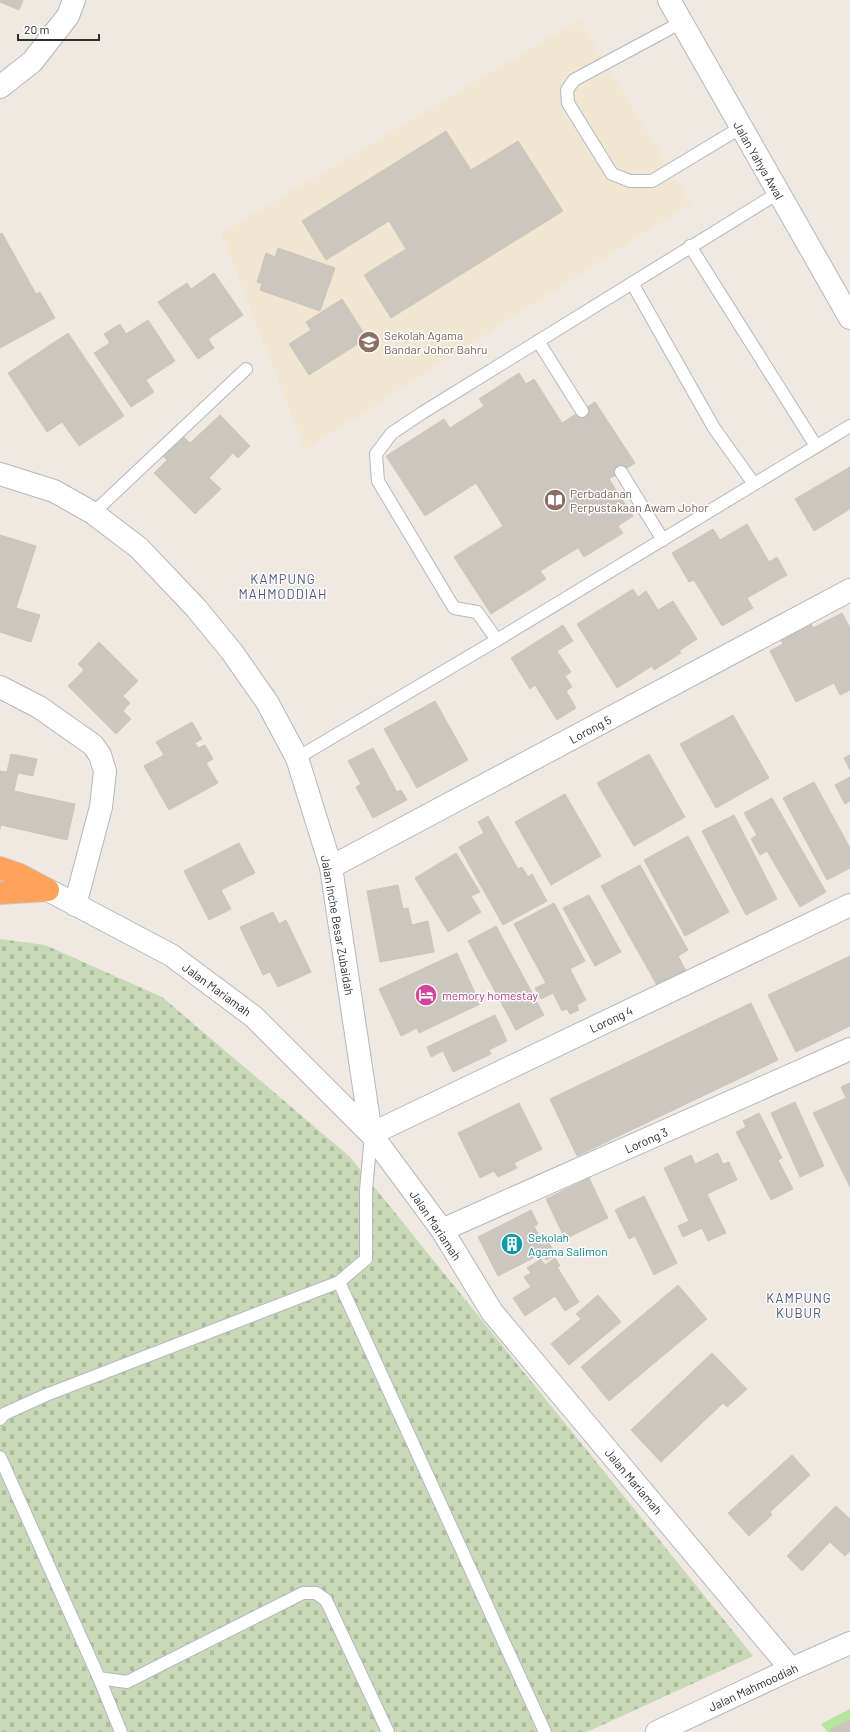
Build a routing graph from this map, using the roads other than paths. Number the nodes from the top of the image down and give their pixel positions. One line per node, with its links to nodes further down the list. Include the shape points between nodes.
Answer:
1 (74, 0): 4 (street, via 68,16 32,62)
2 (669, 0): 3 (street, Jalan Yahya Awal)
3 (682, 22): 5 (street, Jalan Yahya Awal); 5 (lane, via 574,80 567,90 568,103 612,174 630,181 652,181)
4 (0, 87)
5 (740, 128): 6 (street, Jalan Yahya Awal)
6 (778, 193): 7 (lane); 9 (street, Jalan Yahya Awal)
7 (690, 246): 8 (lane); 14 (lane)
8 (632, 283): 10 (lane); 17 (lane, via 714,428)
9 (850, 318)
10 (538, 341): 12 (lane); 21 (lane, via 392,433 376,454 378,481 454,608 477,612)
11 (246, 369): 18 (lane)
12 (582, 411)
13 (850, 426): 14 (lane)
14 (816, 446): 17 (lane)
15 (621, 472): 19 (lane)
16 (0, 474): 18 (street, Jalan Inche Besar Zubaidah, via 54,491)
17 (754, 484): 19 (lane)
18 (94, 513): 23 (street, Jalan Inche Besar Zubaidah, via 139,548 232,652 267,702)
19 (663, 540): 21 (lane)
20 (850, 590): 24 (street, Lorong 5)
21 (497, 640): 23 (lane)
22 (0, 687): 29 (street, via 39,707 94,745 100,755 105,770 101,807)
23 (297, 758): 24 (street, Jalan Inche Besar Zubaidah)
24 (331, 867): 32 (street, Jalan Inche Besar Zubaidah)
25 (0, 868): 27 (highway)
26 (0, 883): 27 (street, Jalan Mariamah)
27 (48, 890): 28 (highway); 29 (street, Jalan Mariamah)
28 (0, 893)
29 (76, 905): 32 (street, Jalan Mariamah, via 170,955 254,1017)
30 (850, 905): 32 (street, Lorong 4)
31 (850, 1049): 33 (street, Lorong 3)
32 (372, 1134): 33 (street, Jalan Mariamah); 34 (lane, via 366,1190 366,1259)
33 (442, 1230): 38 (street, Jalan Mariamah, via 492,1312)
34 (339, 1282): 35 (lane, via 46,1395 4,1414); 42 (lane)
35 (0, 1419)
36 (0, 1457): 39 (lane)
37 (850, 1643): 38 (street, Jalan Mahmoodiah)
38 (791, 1668): 43 (street, Jalan Mahmoodiah)
39 (99, 1678): 40 (lane); 41 (lane, via 127,1682 303,1593 316,1593 326,1600)
40 (121, 1732)
41 (388, 1732)
42 (545, 1732)
43 (657, 1732)

